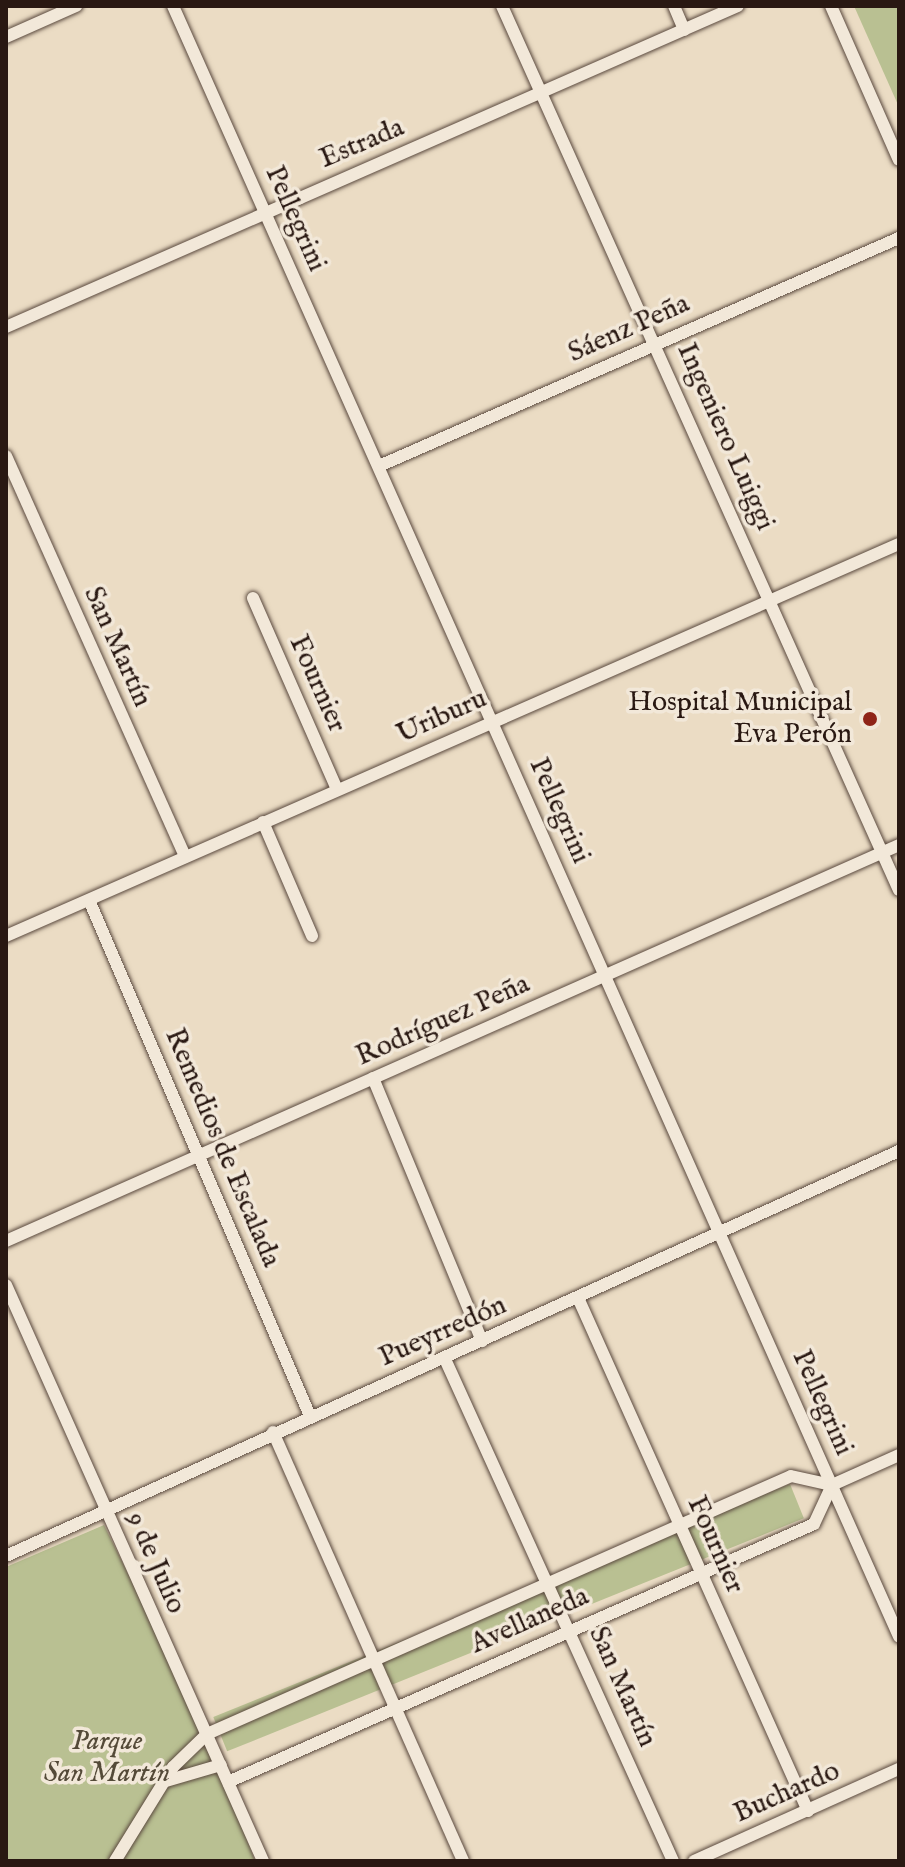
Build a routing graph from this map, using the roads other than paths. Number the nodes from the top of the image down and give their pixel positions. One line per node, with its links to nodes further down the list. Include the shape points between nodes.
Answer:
1 (76, 6): 8 (street)
2 (173, 6): 11 (street, Pellegrini)
3 (502, 6): 9 (street, Ingeniero Luiggi)
4 (674, 6): 7 (street)
5 (738, 6): 7 (street, Estrada)
6 (831, 6): 10 (street)
7 (684, 30): 9 (street, Estrada)
8 (6, 37)
9 (540, 94): 11 (street, Estrada); 14 (street, Ingeniero Luiggi)
10 (899, 160)
11 (265, 211): 13 (street, Estrada); 16 (street, Pellegrini)
12 (899, 238): 14 (street, Sáenz Peña)
13 (6, 327)
14 (658, 343): 16 (street, Sáenz Peña); 18 (street, Ingeniero Luiggi)
15 (6, 456): 25 (street, San Martín)
16 (379, 466): 20 (street, Pellegrini)
17 (899, 544): 18 (street, Uriburu)
18 (770, 597): 20 (street, Uriburu); 24 (street, Ingeniero Luiggi)
19 (253, 598): 21 (street, Fournier)
20 (492, 721): 21 (street, Uriburu); 30 (street, Pellegrini)
21 (337, 789): 22 (street, Uriburu)
22 (263, 822): 25 (street, Uriburu); 29 (street)
23 (899, 845): 24 (street, Rodríguez Peña)
24 (882, 852): 26 (street, Ingeniero Luiggi); 30 (street, Rodríguez Peña)
25 (185, 857): 27 (street, Uriburu)
26 (899, 890)
27 (89, 900): 28 (street, Uriburu); 33 (street, Remedios de Escalada)
28 (6, 936)
29 (312, 936)
30 (605, 975): 31 (street, Rodríguez Peña); 34 (street, Pellegrini)
31 (373, 1078): 33 (street, Rodríguez Peña); 38 (street)
32 (899, 1151): 34 (street, Pueyrredón)
33 (199, 1155): 35 (street, Rodríguez Peña); 40 (street, Remedios de Escalada)
34 (719, 1231): 37 (street, Pueyrredón); 43 (street, Pellegrini)
35 (6, 1241)
36 (6, 1285): 44 (street, 9 de Julio)
37 (579, 1300): 38 (street, Pueyrredón); 45 (street, Fournier)
38 (482, 1341): 39 (street, Pueyrredón)
39 (445, 1359): 40 (street, Pueyrredón); 48 (street, San Martín)
40 (310, 1416): 41 (street, Pueyrredón)
41 (273, 1432): 44 (street, Pueyrredón); 51 (street)
42 (899, 1455): 43 (street)
43 (832, 1485): 45 (street, Avellaneda, via 791,1476); 47 (street, Avellaneda, via 814,1524); 50 (street, Pellegrini)
44 (106, 1512): 46 (street, Pueyrredón); 53 (street, 9 de Julio)
45 (680, 1524): 47 (street, Fournier); 48 (street, Avellaneda)
46 (6, 1556)
47 (701, 1574): 49 (street, Avellaneda); 58 (street, Fournier)
48 (549, 1582): 49 (street, San Martín); 51 (street, Avellaneda)
49 (571, 1629): 52 (street, Avellaneda); 62 (street, San Martín)
50 (899, 1637)
51 (374, 1660): 52 (street); 53 (street, Avellaneda)
52 (394, 1709): 57 (street, Avellaneda); 61 (street)
53 (207, 1734): 54 (street, 9 de Julio); 56 (street)
54 (221, 1765): 56 (street); 57 (street, 9 de Julio)
55 (899, 1769): 58 (street, Buchardo)
56 (163, 1782): 59 (street)
57 (228, 1782): 60 (street, 9 de Julio)
58 (808, 1811): 63 (street, Buchardo)
59 (115, 1861)
60 (263, 1861)
61 (463, 1861)
62 (673, 1861)
63 (694, 1861)

